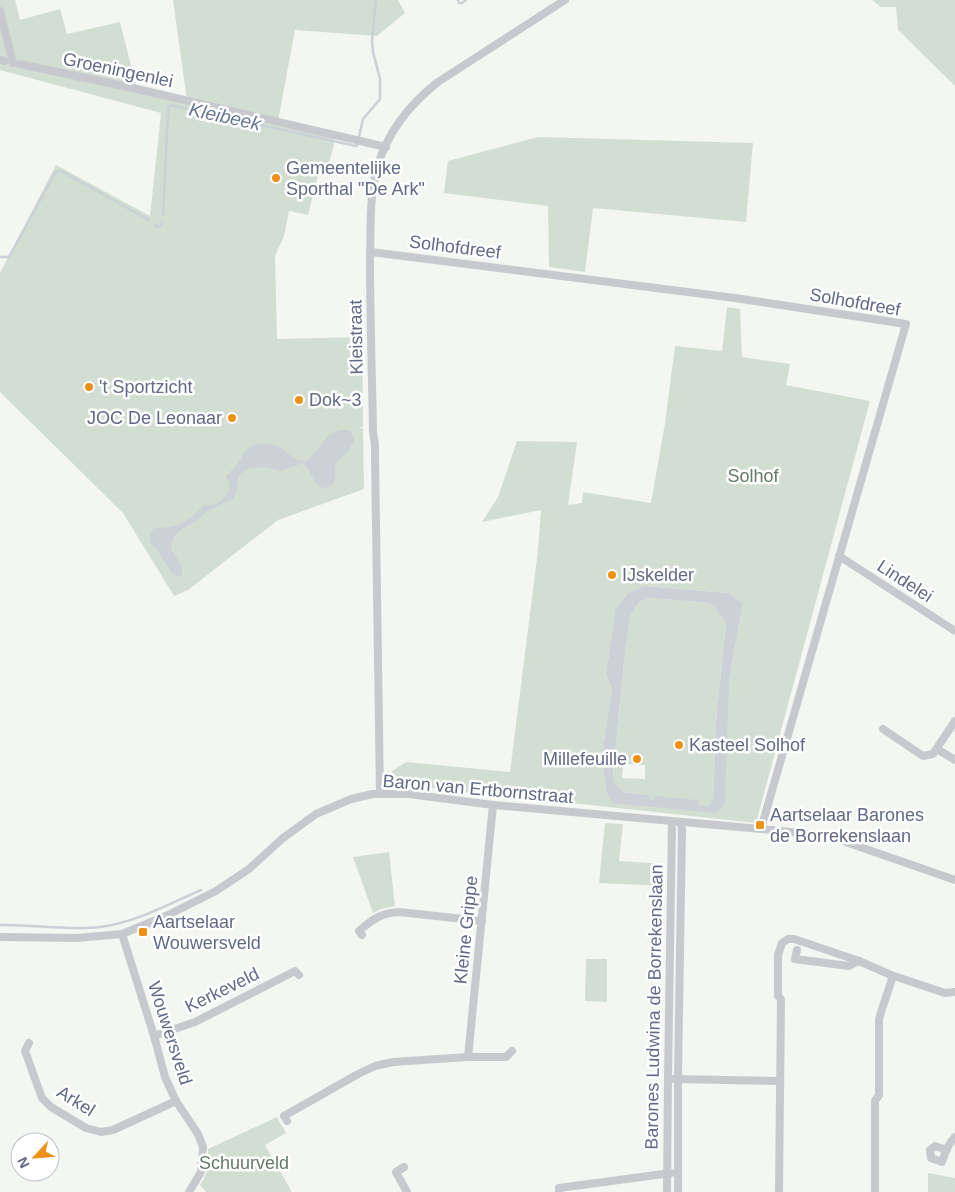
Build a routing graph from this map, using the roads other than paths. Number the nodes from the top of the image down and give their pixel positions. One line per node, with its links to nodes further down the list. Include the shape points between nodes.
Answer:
1 (565, 0): 4 (street, Kleistraat, via 425,92 402,117)
2 (0, 11): 3 (street, Groeningenlei)
3 (9, 62): 4 (street, Groeningenlei)
4 (386, 147): 5 (street, Kleistraat, via 372,190)
5 (371, 252): 6 (street, Solhofdreef, via 734,298 906,324); 12 (street, Kleistraat)
6 (839, 556): 7 (street, Lindelei); 16 (street, Solhofdreef)
7 (955, 631)
8 (955, 722): 10 (street)
9 (882, 729): 10 (street, via 923,756 933,754)
10 (937, 749): 11 (street)
11 (955, 760)
12 (380, 794): 13 (street, Baron van Ertbornstraat, via 409,794); 19 (street, Baron van Ertbornstraat, via 351,799 316,814 216,891 168,916)
13 (493, 805): 14 (street, Baron van Ertbornstraat); 18 (street, Kleine Grippe)
14 (672, 822): 15 (street, Baron van Ertbornstraat); 31 (street, Barones Ludwina de Borrekenslaan)
15 (681, 823): 16 (street, Baron van Ertbornstraat); 32 (street, Barones Ludwina de Borrekenslaan)
16 (761, 829): 17 (street, Baron van Ertbornstraat, via 840,840)
17 (955, 880)
18 (482, 921): 20 (street, via 388,912 359,931); 30 (street, Kleine Grippe)
19 (122, 934): 21 (street, Baron van Ertbornstraat, via 76,938); 27 (street, Wouwersveld)
20 (362, 935)
21 (0, 937)
22 (797, 950): 23 (street, via 795,959 849,966)
23 (859, 961): 25 (street); 33 (street, via 794,939 782,943 778,954)
24 (299, 975): 27 (street, Kerkeveld, via 295,971 195,1022)
25 (892, 975): 26 (street, via 945,993); 47 (street, via 880,1019 878,1095 875,1101)
26 (955, 992)
27 (154, 1036): 34 (street, Wouwersveld, via 165,1077)
28 (29, 1043): 34 (street, Arkel, via 24,1051 42,1098 86,1128 101,1132 113,1130)
29 (512, 1052): 30 (street, via 506,1057)
30 (468, 1057): 35 (street, via 375,1066 284,1116)
31 (668, 1079): 32 (street); 40 (street, Barones Ludwina de Borrekenslaan)
32 (678, 1080): 33 (street); 39 (street, Barones Ludwina de Borrekenslaan)
33 (780, 1081): 46 (street)
34 (176, 1101): 41 (street, Wouwersveld, via 203,1147 201,1172)
35 (288, 1122)
36 (955, 1137): 37 (street)
37 (947, 1150)
38 (404, 1167): 42 (street, via 396,1172)
39 (678, 1172): 40 (street); 45 (street, Barones Ludwina de Borrekenslaan)
40 (667, 1174): 43 (street, via 559,1188); 44 (street, Barones Ludwina de Borrekenslaan)
41 (189, 1192)
42 (408, 1192)
43 (559, 1192)
44 (667, 1192)
45 (678, 1192)
46 (779, 1192)
47 (875, 1192)

